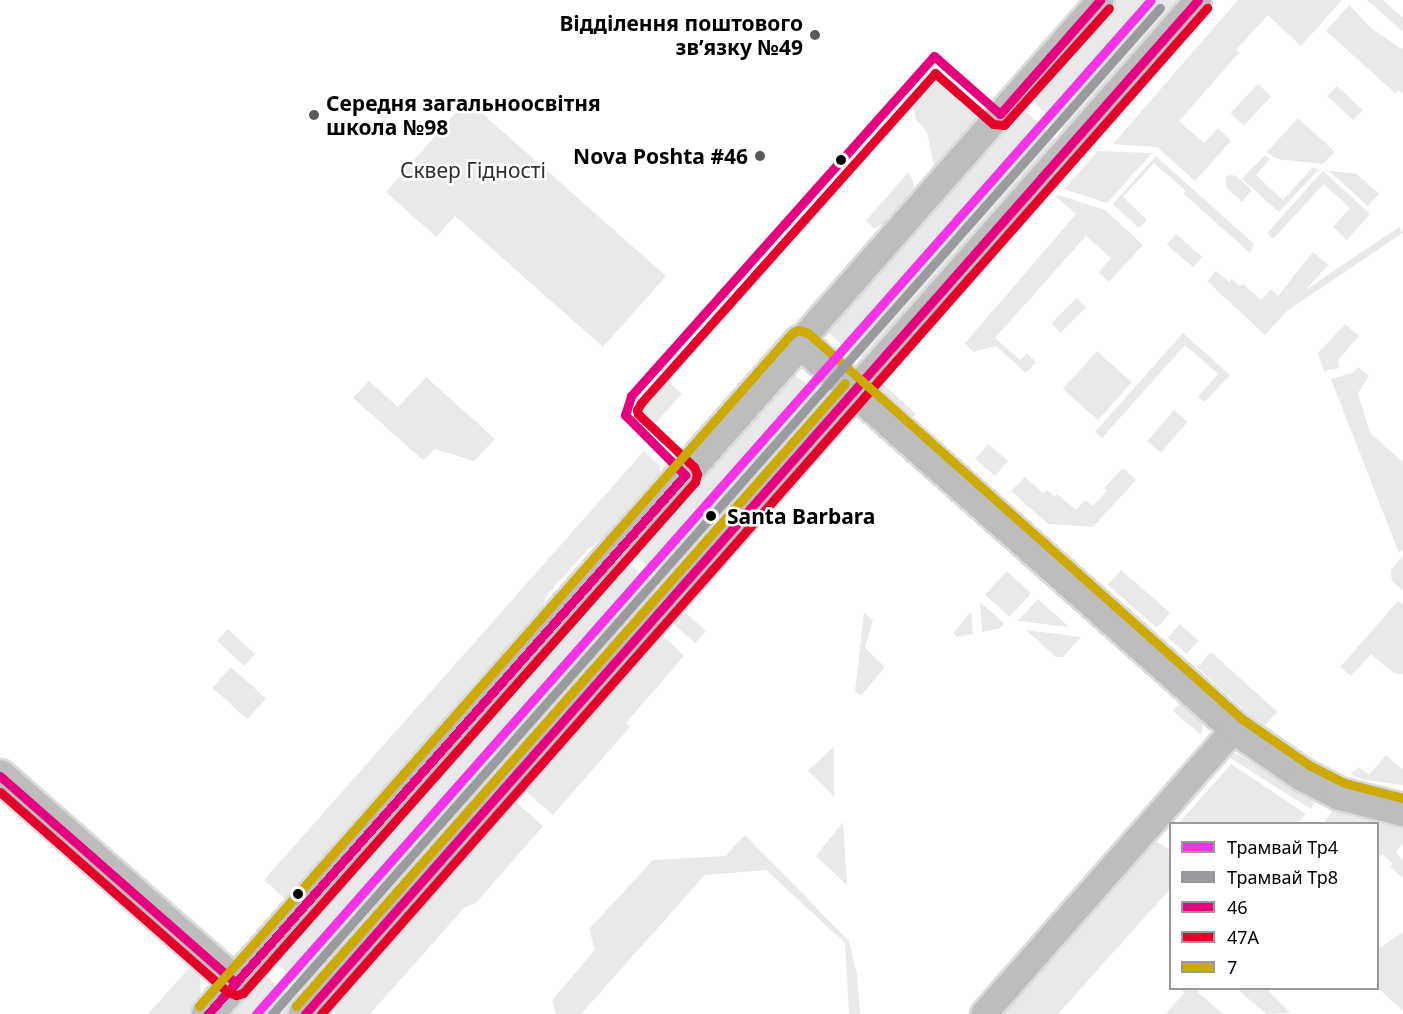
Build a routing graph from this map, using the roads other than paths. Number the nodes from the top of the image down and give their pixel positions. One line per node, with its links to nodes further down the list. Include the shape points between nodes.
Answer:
1 (1100, 0): 3 (street)
2 (1198, 0): 4 (street)
3 (800, 342): 4 (main road); 8 (main road)
4 (854, 391): 5 (main road); 10 (main road)
5 (1235, 728): 7 (main road, via 1303,775 1340,794); 11 (street)
6 (0, 776): 8 (main road)
7 (1403, 810)
8 (236, 983): 9 (main road)
9 (208, 1014)
10 (305, 1014)
11 (984, 1014)

